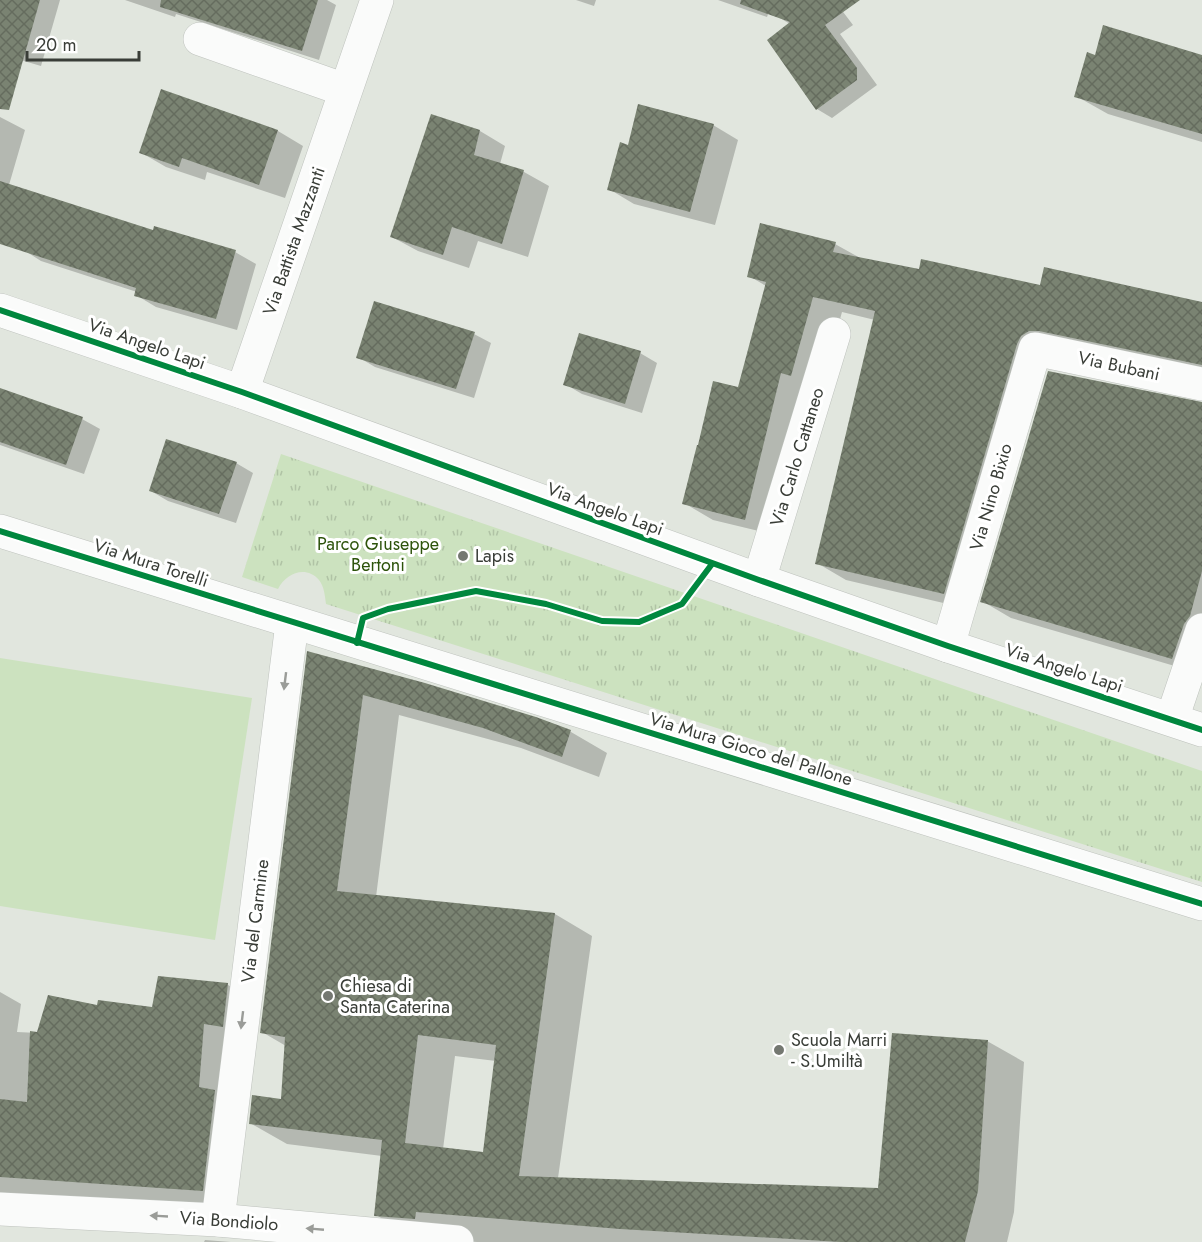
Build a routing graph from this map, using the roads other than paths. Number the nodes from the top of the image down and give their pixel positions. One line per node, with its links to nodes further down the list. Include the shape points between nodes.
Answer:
1 (378, 0): 3 (street, Via Battista Mazzanti)
2 (200, 39): 3 (street)
3 (345, 90): 8 (street, Via Battista Mazzanti)
4 (0, 310): 8 (street, Via Angelo Lapi)
5 (834, 334): 10 (street, Via Carlo Cattaneo)
6 (1035, 348): 7 (street, Via Bubani); 13 (street, Via Nino Bixio)
7 (1202, 384)
8 (242, 392): 10 (street, Via Angelo Lapi)
9 (0, 531): 11 (street, Via Mura Torelli)
10 (759, 580): 13 (street, Via Angelo Lapi)
11 (292, 623): 15 (street, Via Mura Gioco del Pallone); 17 (street, Via del Carmine, one-way to 17)
12 (1202, 630): 14 (street)
13 (948, 646): 14 (street, Via Angelo Lapi)
14 (1187, 724)
15 (1202, 904)
16 (0, 1209): 17 (street, Via Bondiolo, one-way to 16)
17 (202, 1227): 18 (street, Via Bondiolo, one-way to 17)
18 (457, 1242)

